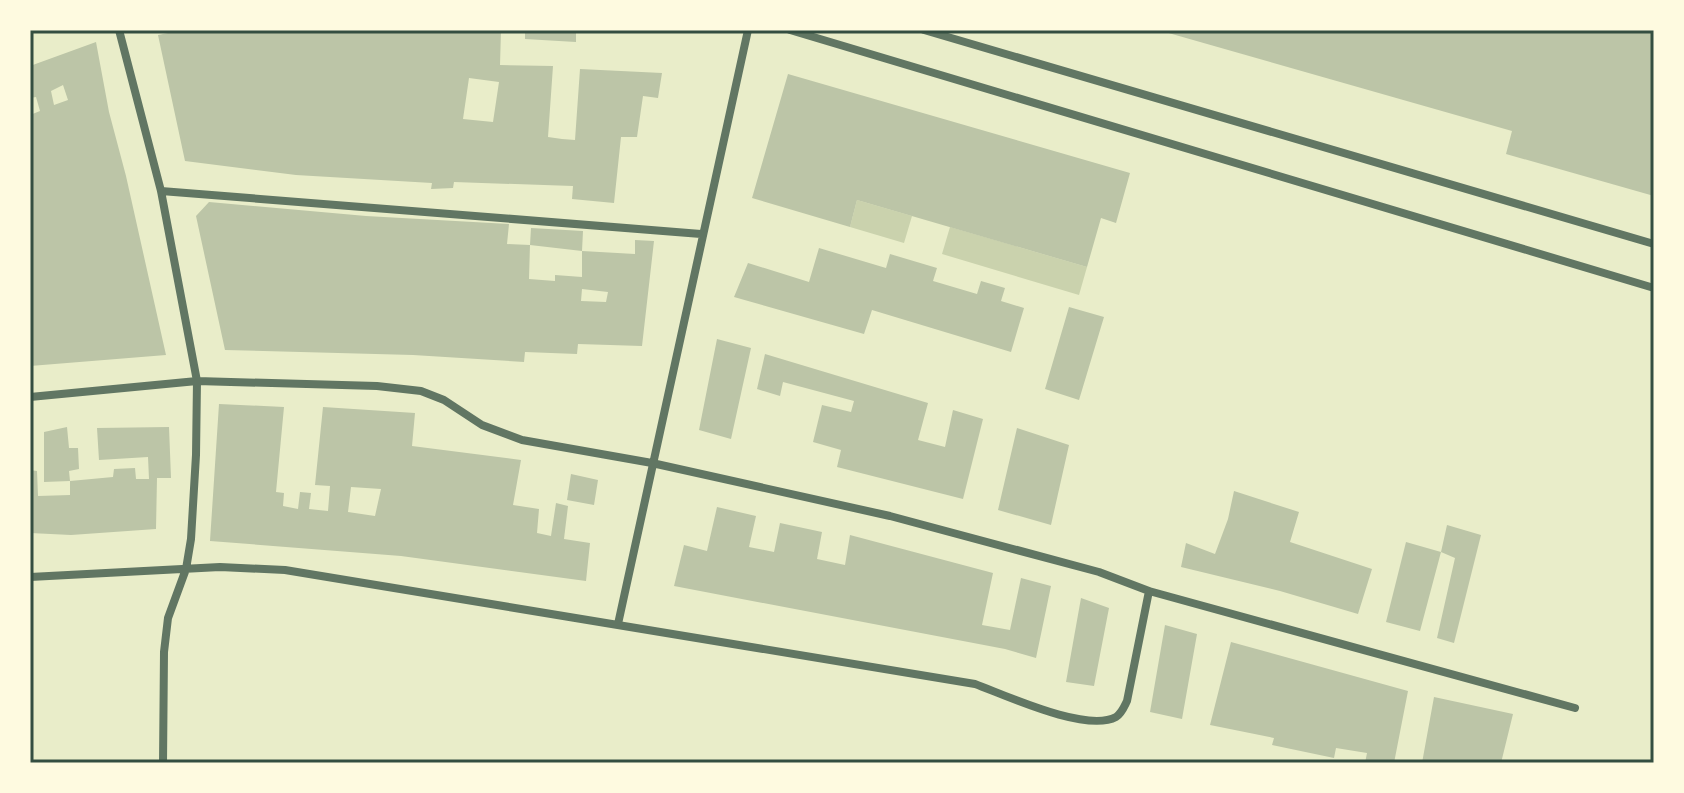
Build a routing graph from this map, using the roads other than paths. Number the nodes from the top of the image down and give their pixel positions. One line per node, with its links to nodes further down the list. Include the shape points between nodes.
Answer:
1 (119, 30): 5 (street)
2 (748, 30): 6 (street)
3 (790, 30): 8 (street)
4 (924, 30): 7 (street)
5 (161, 191): 6 (street); 9 (street)
6 (701, 234): 11 (street)
7 (1654, 244)
8 (1654, 288)
9 (197, 381): 10 (street); 11 (street, via 421,391 501,434); 12 (street)
10 (30, 397)
11 (652, 463): 14 (street, via 890,516 1099,572); 15 (street)
12 (186, 569): 13 (street); 15 (street, via 285,570); 17 (street, via 168,618)
13 (30, 577)
14 (1149, 591): 15 (street, via 1127,701 1122,711 1105,720 1045,712 975,684); 16 (street)
15 (618, 624)
16 (1575, 708)
17 (163, 763)

